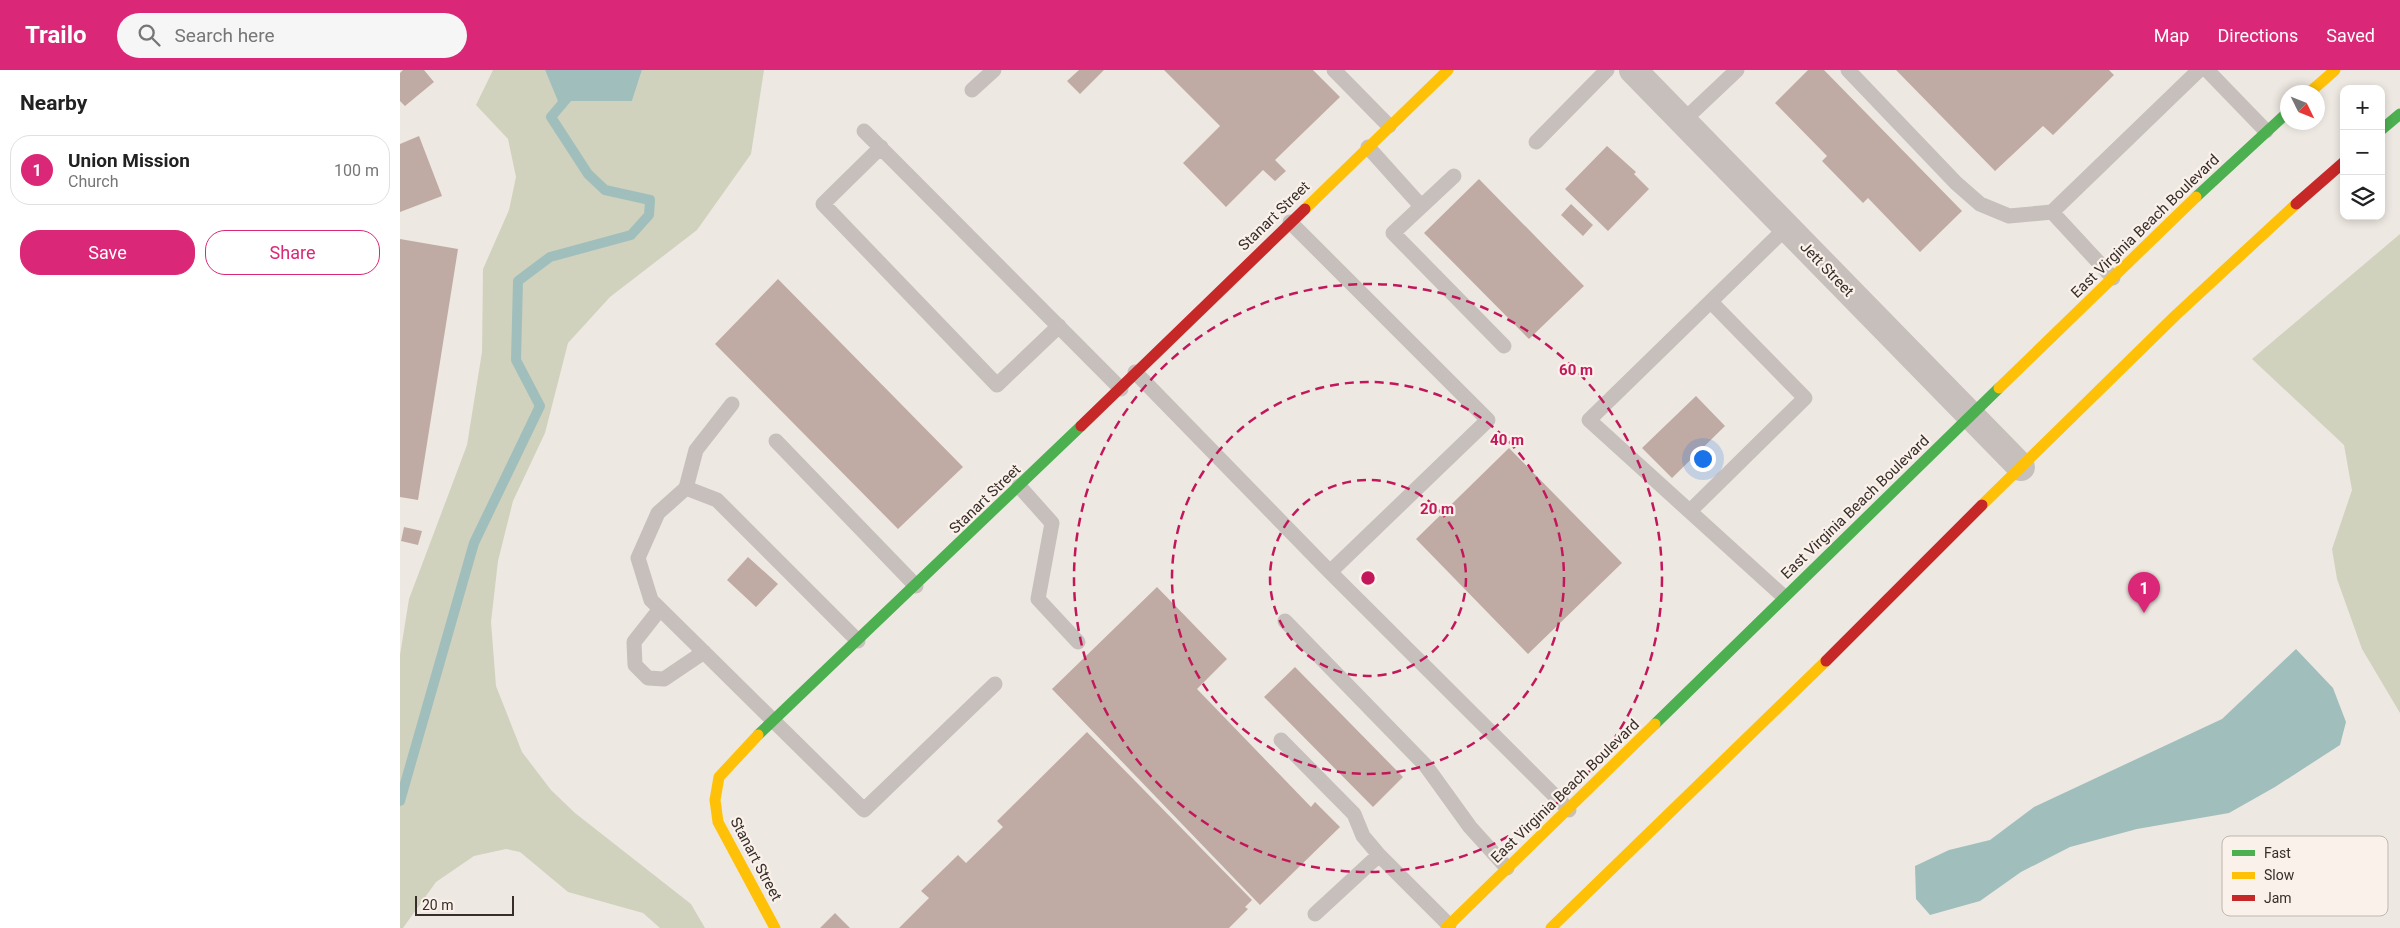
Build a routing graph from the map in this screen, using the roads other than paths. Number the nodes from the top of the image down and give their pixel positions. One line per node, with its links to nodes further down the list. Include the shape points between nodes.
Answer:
1 (994, 70): 13 (lane)
2 (1334, 70): 17 (lane)
3 (1448, 70): 11 (main road)
4 (1607, 70): 21 (lane)
5 (1633, 70): 16 (street, Jett Street)
6 (1737, 70): 16 (lane)
7 (1848, 70): 27 (lane, via 1980,204 2009,216)
8 (2199, 70): 27 (lane)
9 (2207, 70): 20 (lane)
10 (2335, 70): 12 (main road)
11 (1432, 75): 17 (main road)
12 (2318, 85)
13 (972, 90)
14 (2400, 114): 18 (main road)
15 (2280, 119): 20 (main road, East Virginia Beach Boulevard)
16 (1683, 121): 29 (street, Jett Street)
17 (1390, 126): 23 (main road, Stanart Street)
18 (2385, 127)
19 (864, 131): 22 (lane)
20 (2266, 131): 30 (main road, East Virginia Beach Boulevard)
21 (1536, 142)
22 (881, 147): 32 (lane); 32 (lane, via 823,204 997,386)
23 (1368, 147): 26 (lane); 28 (main road, Stanart Street)
24 (2340, 165): 39 (main road, via 2272,224)
25 (1454, 176): 26 (lane)
26 (1420, 206): 33 (lane, via 1393,233)
27 (2052, 212): 30 (lane)
28 (1290, 222): 34 (main road, Stanart Street); 43 (lane, via 1488,420)
29 (1787, 227): 31 (lane); 37 (street, Jett Street)
30 (2114, 278): 37 (main road, East Virginia Beach Boulevard)
31 (1711, 302): 42 (lane, via 1805,398); 42 (lane, via 1589,420)
32 (1059, 326): 35 (lane)
33 (1504, 346)
34 (1135, 372): 35 (main road, Stanart Street); 43 (lane)
35 (1121, 389): 40 (main road, Stanart Street)
36 (732, 404): 41 (lane, via 696,450)
37 (1971, 415): 39 (street, Jett Street); 45 (main road, East Virginia Beach Boulevard)
38 (776, 441): 44 (lane)
39 (2021, 467): 60 (main road)
40 (1020, 486): 44 (main road, Stanart Street); 49 (lane, via 1052,523 1038,600)
41 (686, 488): 46 (lane, via 658,513 638,558 651,600); 48 (lane, via 717,500)
42 (1690, 511): 45 (lane)
43 (1330, 572): 54 (lane)
44 (916, 586): 48 (main road, Stanart Street)
45 (1783, 596): 54 (main road, East Virginia Beach Boulevard)
46 (660, 609): 50 (lane); 50 (lane, via 634,642 635,665 648,678 664,679)
47 (1285, 622): 56 (lane, via 1426,766 1470,827)
48 (858, 641): 52 (main road, Stanart Street)
49 (1078, 642)
50 (704, 652): 52 (lane)
51 (995, 684): 52 (lane, via 864,810)
52 (773, 721): 59 (main road, Stanart Street, via 719,778 714,800 718,822)
53 (1281, 740): 55 (lane, via 1354,814 1363,836)
54 (1569, 810): 56 (main road, East Virginia Beach Boulevard)
55 (1379, 854): 57 (lane); 58 (lane)
56 (1507, 868): 58 (main road, East Virginia Beach Boulevard)
57 (1315, 914)
58 (1447, 927)
59 (775, 928)
60 (1551, 928)

